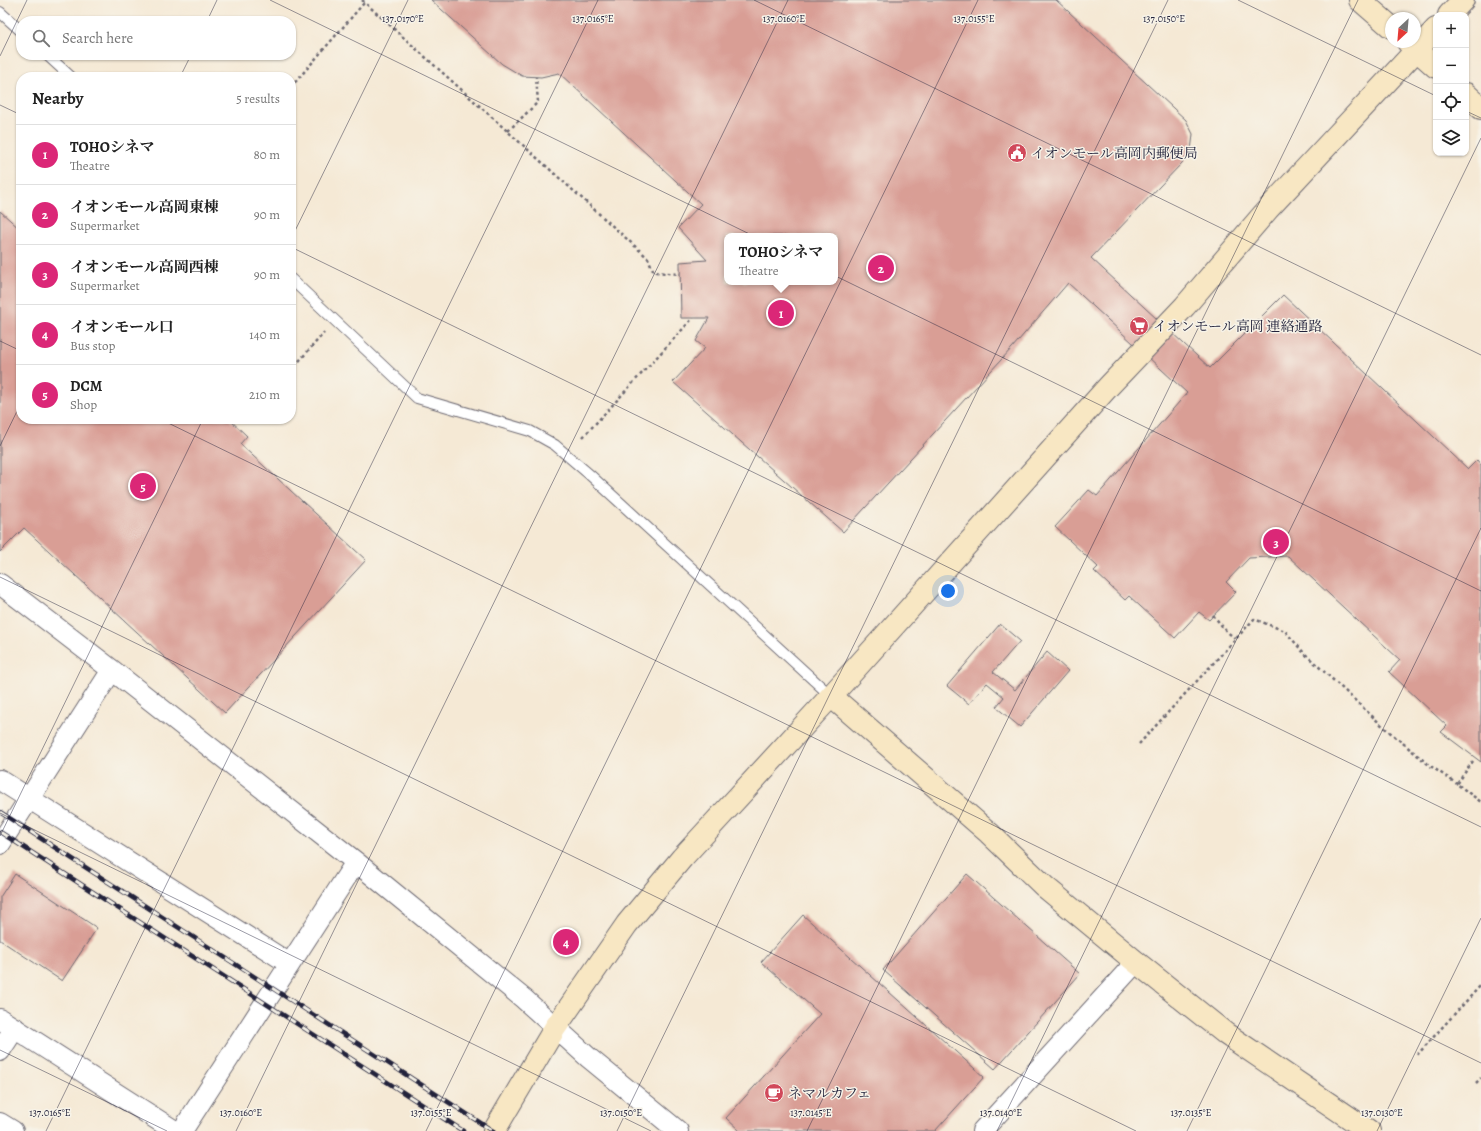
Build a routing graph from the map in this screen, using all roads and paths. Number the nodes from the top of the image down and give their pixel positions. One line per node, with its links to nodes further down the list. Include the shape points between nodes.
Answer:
1 (362, 0): 4 (path)
2 (1360, 0): 7 (street)
3 (1463, 0): 6 (street)
4 (364, 3): 17 (path); 20 (path)
5 (0, 12): 8 (lane)
6 (1452, 12)
7 (1385, 22)
8 (16, 26)
9 (1433, 31): 10 (street)
10 (1421, 40)
11 (1411, 48): 31 (street, via 1185,306 1108,387)
12 (1415, 48): 14 (street)
13 (52, 60): 15 (lane)
14 (1433, 64)
15 (66, 72)
16 (536, 77): 20 (path, via 538,102)
17 (296, 81)
18 (1469, 97): 19 (street)
19 (1481, 108)
20 (508, 131): 21 (path, via 648,258 654,272)
21 (680, 274)
22 (296, 284): 31 (lane, via 417,398 530,431 555,445)
23 (693, 318): 26 (path)
24 (324, 333): 25 (path)
25 (296, 364)
26 (583, 437)
27 (0, 584): 30 (street)
28 (1213, 615): 29 (path)
29 (1236, 639): 32 (path); 35 (path, via 1254,619 1285,631 1304,653 1386,729 1428,765)
30 (112, 670): 36 (street); 39 (street)
31 (831, 696): 40 (street, via 989,833 1044,886); 44 (street, via 682,858 627,924)
32 (1139, 744)
33 (1473, 761): 35 (path)
34 (0, 780): 36 (street)
35 (1457, 784): 37 (path)
36 (29, 799): 38 (street); 41 (street)
37 (1481, 802)
38 (0, 844)
39 (356, 862): 41 (street); 44 (street)
40 (1136, 962): 55 (street); 56 (street, via 1226,1034)
41 (290, 964): 52 (street)
42 (1481, 985): 46 (path)
43 (7, 1024): 45 (street); 51 (street)
44 (555, 1028): 53 (street); 54 (street)
45 (0, 1051)
46 (1417, 1055)
47 (1481, 1078): 48 (path)
48 (1476, 1083)
49 (0, 1123): 50 (street)
50 (13, 1131)
51 (175, 1131)
52 (182, 1131)
53 (494, 1131)
54 (678, 1131)
55 (982, 1131)
56 (1369, 1131)

